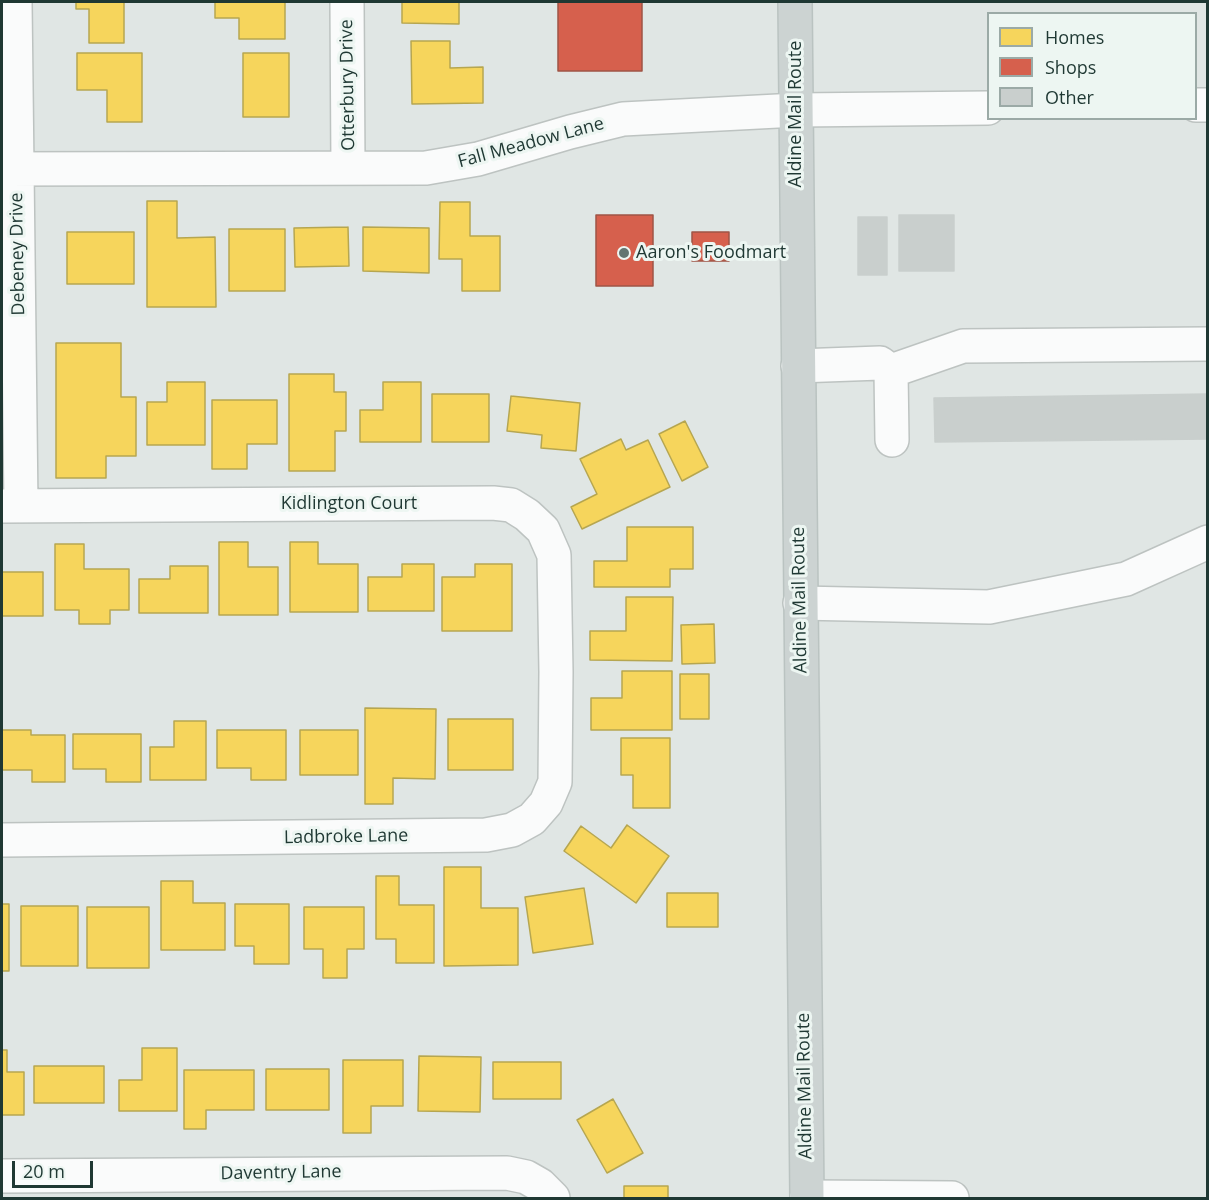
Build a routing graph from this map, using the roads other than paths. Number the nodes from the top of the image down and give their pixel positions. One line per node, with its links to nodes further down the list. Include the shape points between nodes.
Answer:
1 (15, 2): 7 (street, Debeney Drive)
2 (347, 2): 6 (street, Otterbury Drive)
3 (795, 2): 5 (main road, Aldine Mail Route)
4 (987, 108): 5 (street, Fall Meadow Lane)
5 (797, 110): 6 (street, Fall Meadow Lane, via 623,119 478,159 426,168); 9 (main road, Aldine Mail Route)
6 (348, 168): 7 (street, Fall Meadow Lane)
7 (9, 169): 12 (street, Debeney Drive)
8 (1208, 344): 10 (street, via 963,346)
9 (798, 366): 10 (street, via 880,363); 14 (main road, Aldine Mail Route)
10 (891, 371): 11 (street)
11 (892, 440)
12 (11, 506): 15 (street, Kidlington Court, via 511,506 543,530 554,555)
13 (1208, 542): 14 (street, via 1126,579 989,607)
14 (800, 603): 19 (main road, Aldine Mail Route)
15 (556, 672): 16 (street, Ladbroke Lane, via 555,782 546,803 532,819 512,830 486,835)
16 (2, 840)
17 (2, 1176): 18 (street, Daventry Lane, via 507,1173 526,1177)
18 (553, 1198)
19 (807, 1198): 20 (street)
20 (952, 1198)

